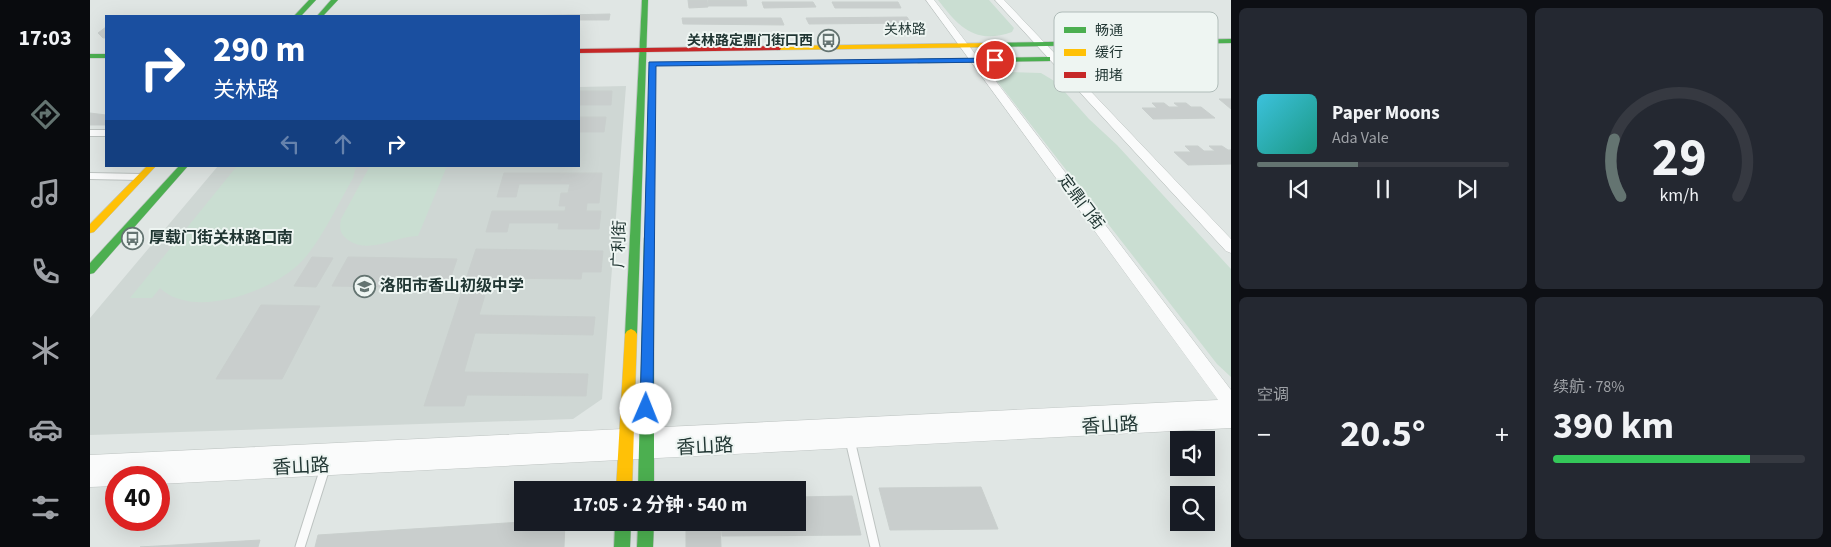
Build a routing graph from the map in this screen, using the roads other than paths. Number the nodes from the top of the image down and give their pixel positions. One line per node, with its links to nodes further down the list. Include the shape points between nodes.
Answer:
1 (313, 0): 7 (main road)
2 (335, 0): 8 (main road)
3 (645, 0): 14 (main road, 广利街)
4 (653, 0): 14 (main road, 广利街)
5 (930, 0): 13 (street, 定鼎门街)
6 (999, 0): 11 (street)
7 (298, 15)
8 (321, 15)
9 (1218, 41): 10 (main road, 关林路)
10 (1231, 41)
11 (1038, 43): 12 (main road, 关林路); 13 (main road, 关林路); 18 (street)
12 (1054, 43)
13 (964, 44): 14 (main road, 关林路); 19 (street, 定鼎门街)
14 (647, 50): 15 (main road, 关林路); 21 (main road, 广利街)
15 (580, 51)
16 (90, 56): 17 (main road)
17 (105, 56)
18 (1054, 59): 19 (main road, 关林路)
19 (976, 60): 20 (main road, 关林路); 34 (street, 定鼎门街)
20 (907, 61)
21 (643, 64): 25 (main road, 广利街); 38 (main road, 广利街)
22 (1085, 92): 32 (street)
23 (105, 133): 24 (lane)
24 (90, 134)
25 (651, 146)
26 (151, 167): 29 (main road)
27 (183, 167): 33 (main road)
28 (90, 176): 29 (lane)
29 (142, 177): 31 (main road)
30 (650, 224): 37 (main road, 广利街)
31 (90, 230)
32 (1231, 248)
33 (90, 270)
34 (1231, 405): 37 (street, 香山路)
35 (1231, 420): 36 (street, 香山路)
36 (850, 440): 37 (street, 香山路); 49 (lane)
37 (646, 443): 38 (street, 香山路); 43 (main road, 广利街)
38 (626, 444): 39 (street, 香山路); 40 (street, 香山路); 42 (main road, 广利街)
39 (90, 464)
40 (325, 466): 41 (street, 香山路); 46 (lane)
41 (90, 478)
42 (624, 481)
43 (646, 481)
44 (623, 531): 47 (main road)
45 (646, 531): 48 (main road)
46 (300, 547)
47 (622, 547)
48 (645, 547)
49 (875, 547)

